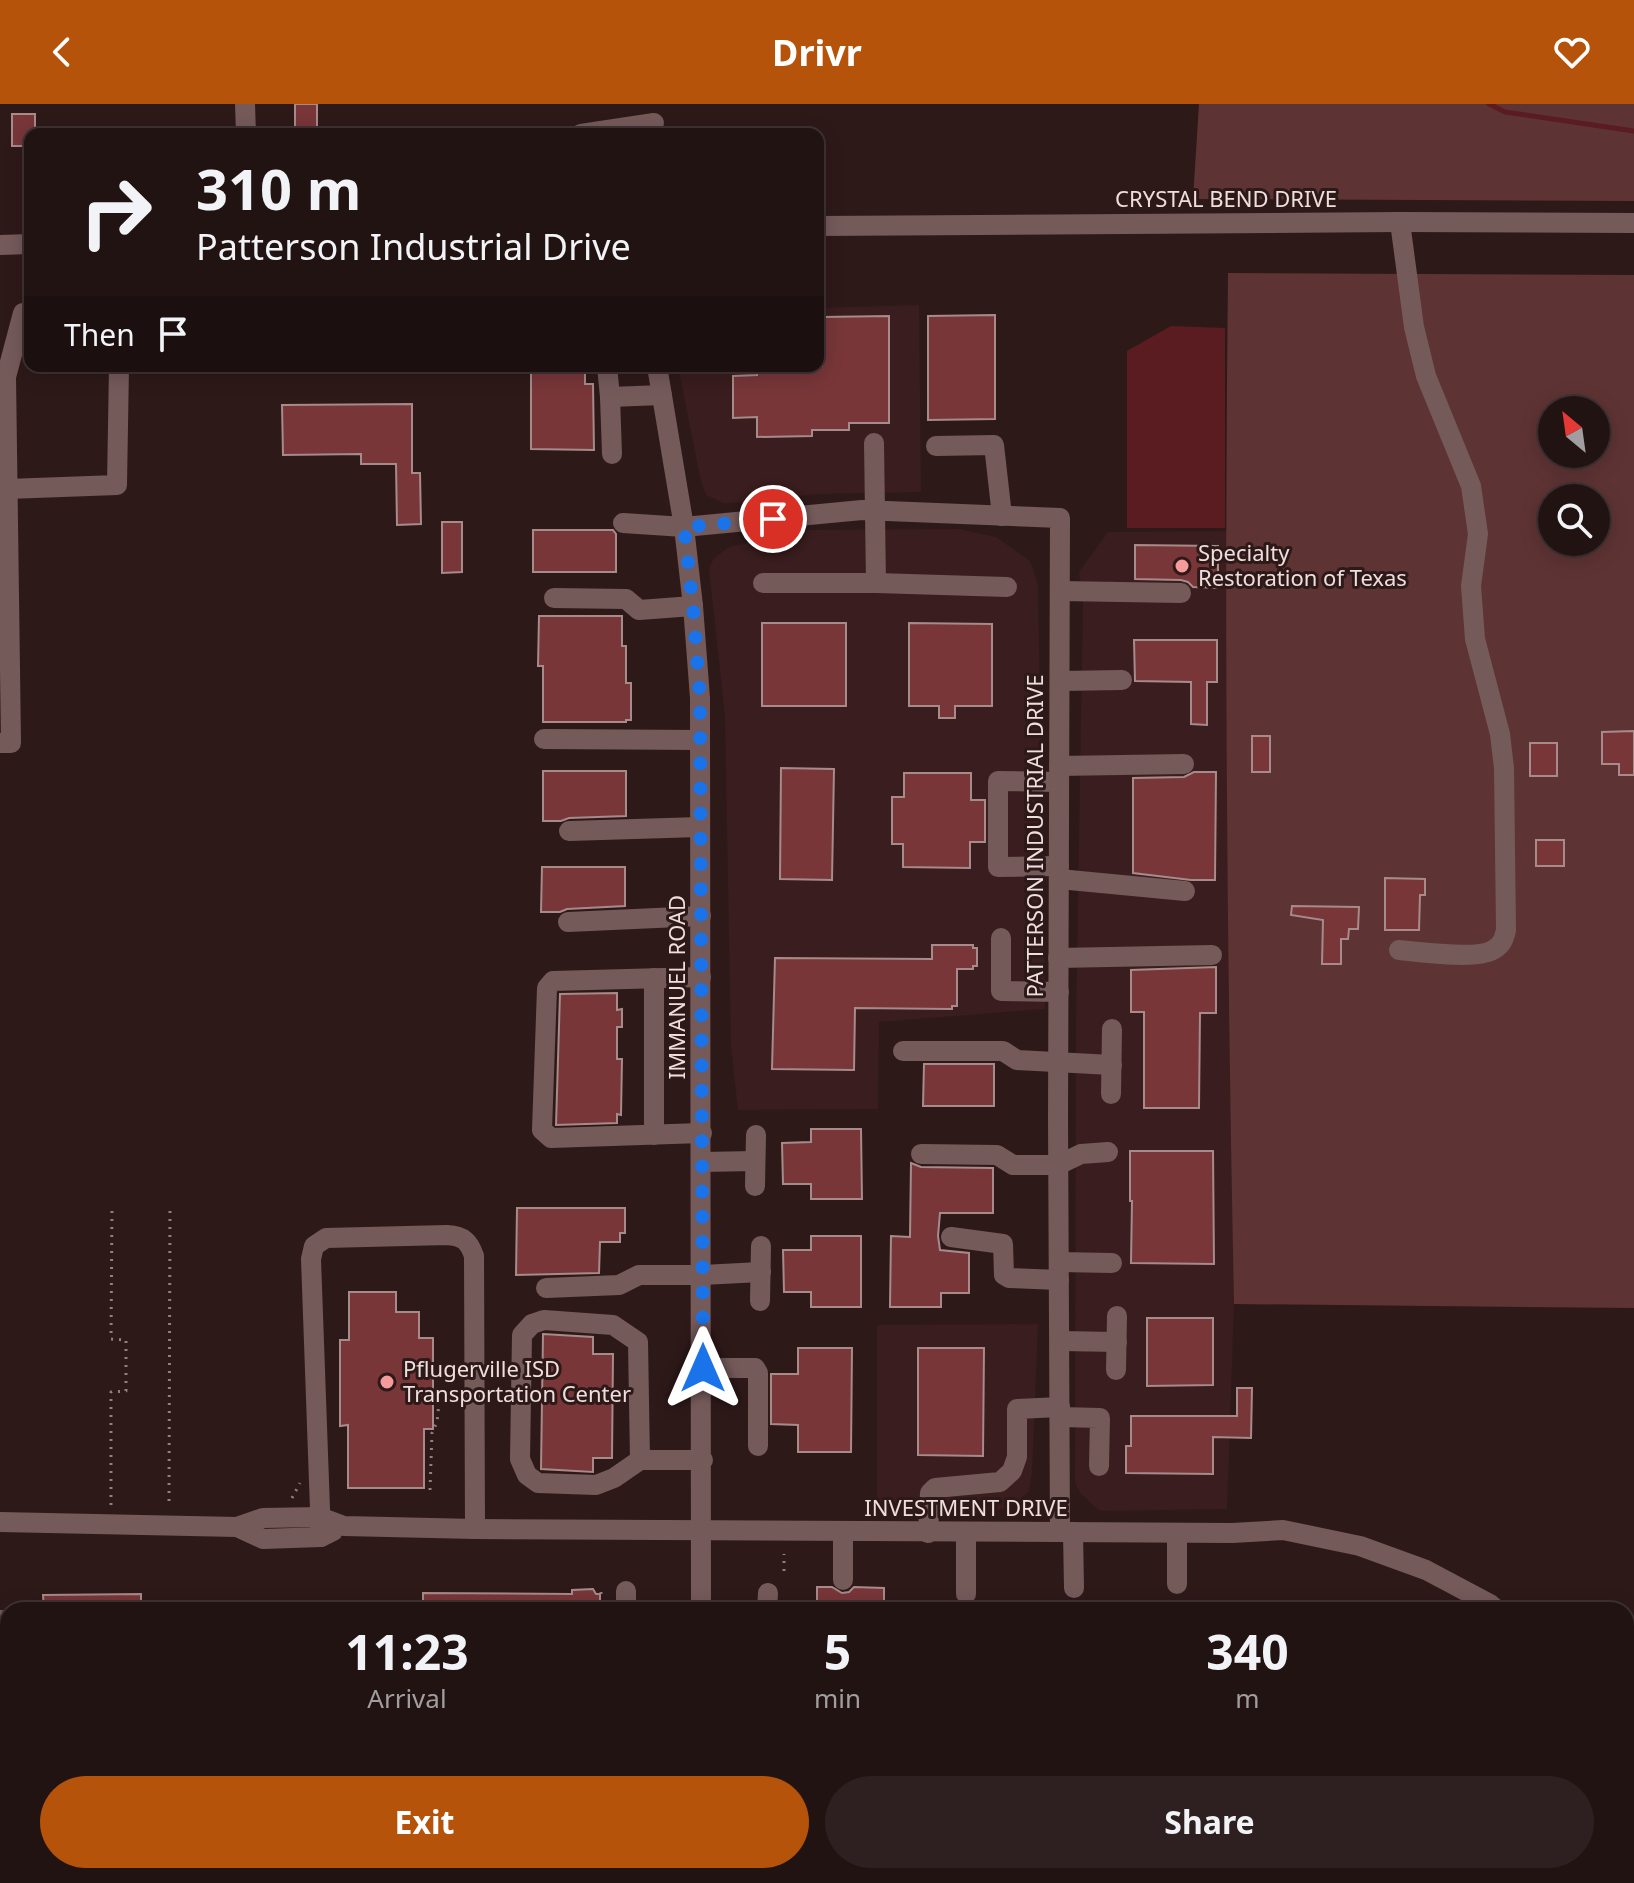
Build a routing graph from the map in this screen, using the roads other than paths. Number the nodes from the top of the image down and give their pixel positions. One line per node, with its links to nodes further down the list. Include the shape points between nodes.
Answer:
1 (245, 104): 3 (street)
2 (654, 120): 4 (street)
3 (246, 128)
4 (612, 128)
5 (1400, 222): 6 (street, CRYSTAL BEND DRIVE); 7 (street, CRYSTAL BEND DRIVE); 46 (street, via 1426,376 1471,486 1478,534 1471,586 1475,639 1504,768 1506,930 1494,950 1479,956)
6 (1634, 223)
7 (824, 226)
8 (24, 244): 9 (street)
9 (0, 245)
10 (24, 313): 14 (street)
11 (119, 372): 20 (street, via 117,485)
12 (608, 372): 16 (street)
13 (658, 372): 15 (street, IMMANUEL ROAD)
14 (3, 377): 20 (street)
15 (662, 395): 16 (street); 24 (street, IMMANUEL ROAD)
16 (610, 397): 19 (street)
17 (874, 443): 21 (street)
18 (936, 446): 22 (street, via 994,445)
19 (612, 454)
20 (7, 489): 36 (street, via 11,743)
21 (874, 511): 22 (street, PATTERSON INDUSTRIAL DRIVE); 24 (street, PATTERSON INDUSTRIAL DRIVE); 26 (street)
22 (1002, 516): 28 (street, PATTERSON INDUSTRIAL DRIVE, via 1060,518)
23 (623, 523): 24 (street, PATTERSON INDUSTRIAL DRIVE)
24 (684, 527): 31 (street, IMMANUEL ROAD)
25 (763, 583): 26 (street)
26 (876, 583): 27 (street)
27 (1007, 587)
28 (1060, 591): 29 (street); 33 (street, PATTERSON INDUSTRIAL DRIVE)
29 (1181, 593)
30 (554, 598): 31 (street, via 626,599 639,610)
31 (693, 606): 35 (street, IMMANUEL ROAD)
32 (1122, 680): 33 (street)
33 (1060, 681): 38 (street, PATTERSON INDUSTRIAL DRIVE)
34 (544, 739): 35 (street)
35 (700, 740): 39 (street, IMMANUEL ROAD)
36 (0, 743)
37 (1184, 764): 38 (street)
38 (1059, 774): 41 (street, PATTERSON INDUSTRIAL DRIVE); 41 (street, via 998,781 998,867)
39 (700, 827): 40 (street); 43 (street, IMMANUEL ROAD)
40 (569, 831)
41 (1059, 872): 42 (street); 48 (street, PATTERSON INDUSTRIAL DRIVE)
42 (1185, 891)
43 (701, 916): 44 (street); 49 (street, IMMANUEL ROAD)
44 (568, 922)
45 (1001, 938): 51 (street, via 1001,991)
46 (1399, 950)
47 (1212, 955): 48 (street)
48 (1058, 958): 51 (street, PATTERSON INDUSTRIAL DRIVE)
49 (701, 977): 50 (street); 57 (street, IMMANUEL ROAD)
50 (654, 978): 58 (street); 58 (street, via 553,981 547,988 542,1130 551,1138)
51 (1059, 992): 54 (street, PATTERSON INDUSTRIAL DRIVE)
52 (1112, 1029): 55 (street)
53 (903, 1051): 54 (street, via 1003,1051 1017,1060)
54 (1058, 1063): 55 (street); 64 (street, PATTERSON INDUSTRIAL DRIVE)
55 (1112, 1065): 56 (street)
56 (1111, 1094)
57 (702, 1133): 58 (street); 63 (street, IMMANUEL ROAD)
58 (654, 1135)
59 (756, 1135): 62 (street)
60 (1108, 1152): 64 (street, via 1081,1154)
61 (921, 1154): 64 (street, via 997,1155 1013,1165)
62 (755, 1161): 63 (street); 65 (street)
63 (702, 1162): 71 (street, IMMANUEL ROAD)
64 (1058, 1165): 69 (street, PATTERSON INDUSTRIAL DRIVE)
65 (755, 1186)
66 (951, 1237): 69 (street, via 1003,1244 1004,1275 1009,1278)
67 (761, 1246): 70 (street)
68 (1112, 1263): 69 (street)
69 (1059, 1271): 75 (street, PATTERSON INDUSTRIAL DRIVE)
70 (761, 1272): 71 (street); 73 (street)
71 (702, 1275): 72 (street, via 639,1275 619,1285); 77 (street, IMMANUEL ROAD)
72 (546, 1288)
73 (760, 1301)
74 (1117, 1316): 76 (street)
75 (1060, 1341): 76 (street); 79 (street, PATTERSON INDUSTRIAL DRIVE)
76 (1117, 1342): 78 (street)
77 (703, 1368): 80 (street, via 755,1368); 82 (street, IMMANUEL ROAD)
78 (1116, 1370)
79 (1060, 1412): 83 (street, via 1100,1418); 89 (street, PATTERSON INDUSTRIAL DRIVE); 90 (street, via 1017,1409 1012,1471 1000,1482 935,1488 930,1493)
80 (758, 1446)
81 (640, 1460): 81 (street, via 596,1485 538,1483 527,1475 520,1459 522,1335 532,1324 544,1320 613,1325 638,1342); 82 (street)
82 (703, 1460): 87 (street, IMMANUEL ROAD)
83 (1099, 1466)
84 (0, 1522): 85 (street, via 237,1527 263,1518)
85 (320, 1527): 86 (street, INVESTMENT DRIVE); 86 (street, via 314,1246 326,1238 460,1236 474,1256)
86 (475, 1529): 87 (street, INVESTMENT DRIVE)
87 (700, 1530): 88 (street, INVESTMENT DRIVE); 97 (street, IMMANUEL ROAD)
88 (843, 1532): 90 (street, INVESTMENT DRIVE); 93 (street)
89 (1066, 1532): 91 (street, INVESTMENT DRIVE); 92 (street, INVESTMENT DRIVE); 95 (street, PATTERSON INDUSTRIAL DRIVE)
90 (928, 1533): 91 (street, INVESTMENT DRIVE)
91 (966, 1533): 96 (street)
92 (1177, 1533): 94 (street); 98 (street, INVESTMENT DRIVE, via 1283,1530 1360,1546 1426,1570)
93 (843, 1580)
94 (1177, 1584)
95 (1074, 1588)
96 (966, 1594)
97 (701, 1602)
98 (1486, 1602)

